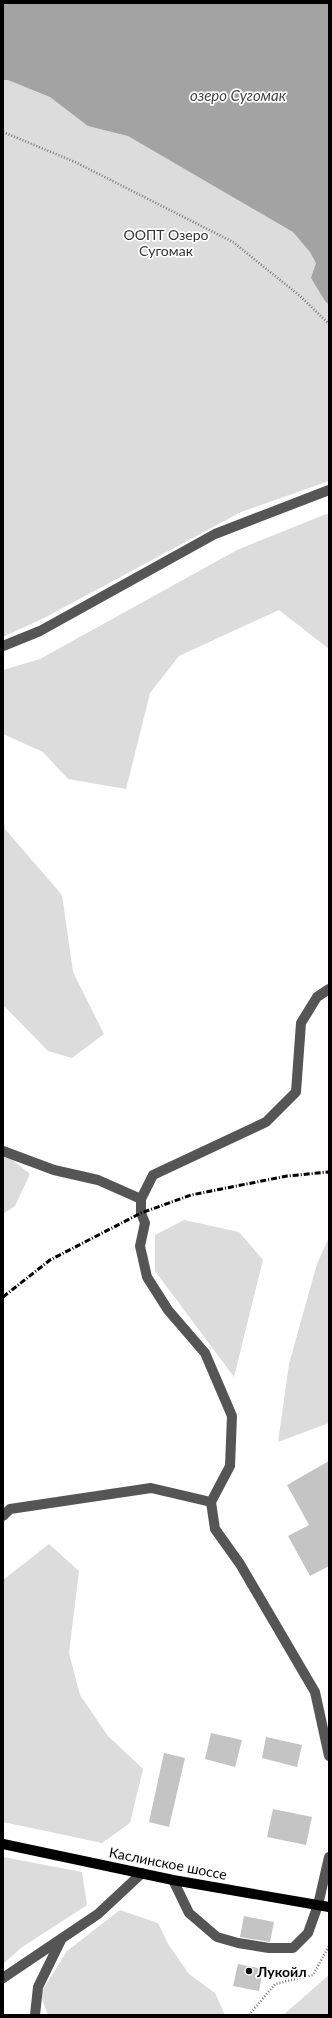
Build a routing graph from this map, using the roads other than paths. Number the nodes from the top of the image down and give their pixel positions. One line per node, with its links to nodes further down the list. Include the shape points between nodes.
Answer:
1 (329, 490): 2 (street, via 215,534 40,631)
2 (3, 646)
3 (329, 988): 5 (street, via 317,997 301,1024 296,1092 266,1122 153,1175)
4 (3, 1151): 5 (street, via 54,1170 98,1180)
5 (141, 1199): 6 (street, via 141,1213 145,1223 140,1246 147,1277 168,1310 205,1354 232,1416 230,1466)
6 (211, 1502): 7 (street, via 151,1488 10,1509); 8 (street, via 215,1529 240,1564 315,1692)
7 (3, 1516)
8 (329, 1756)
9 (3, 1844): 11 (main road, Каслинское шоссе)
10 (329, 1857): 13 (street)
11 (142, 1873): 12 (main road, Каслинское шоссе); 15 (street, via 98,1914)
12 (173, 1880): 13 (main road, Каслинское шоссе); 13 (street, via 189,1912 216,1937 238,1943 269,1948 293,1948 308,1933)
13 (318, 1905): 14 (main road, Каслинское шоссе)
14 (329, 1907)
15 (62, 1938): 16 (street); 17 (street, via 38,1987)
16 (3, 1978)
17 (35, 2015)

